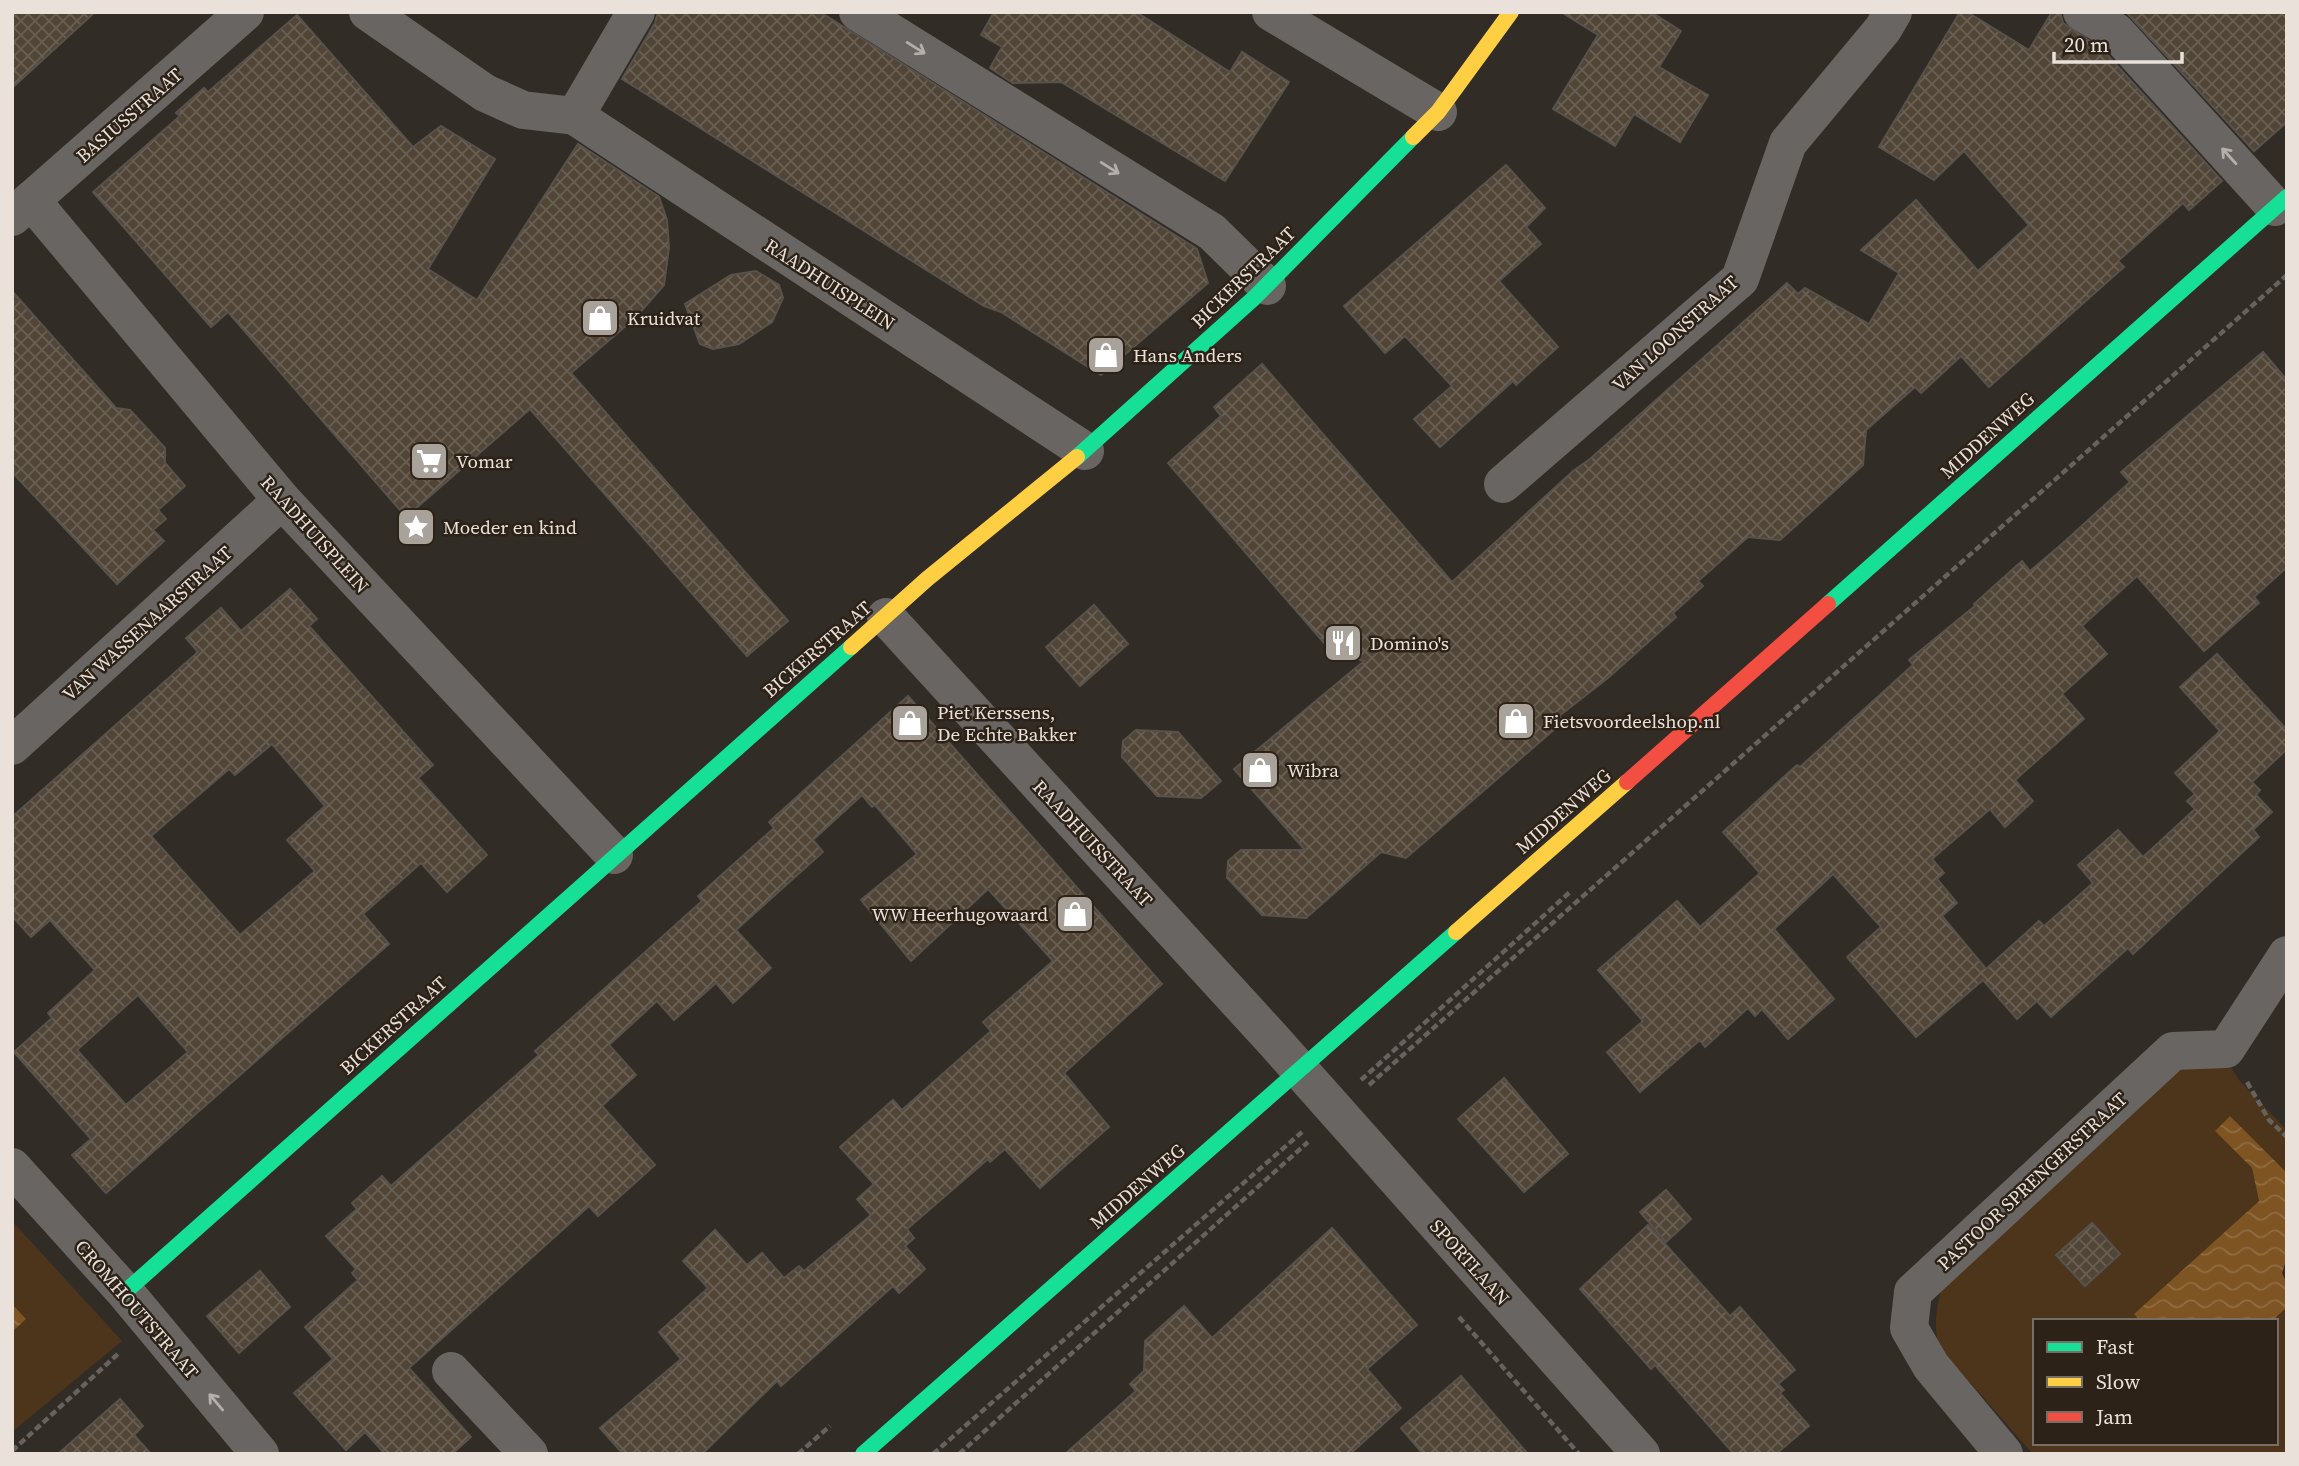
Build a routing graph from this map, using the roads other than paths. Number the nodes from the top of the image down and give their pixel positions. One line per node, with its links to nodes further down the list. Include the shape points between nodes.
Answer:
1 (246, 12): 12 (street, BASIUSSTRAAT)
2 (368, 12): 10 (street, RAADHUISPLEIN, via 485,93 523,110)
3 (858, 12): 13 (street, one-way to 13, via 1212,232)
4 (1270, 12): 9 (street)
5 (1511, 12): 9 (street, BICKERSTRAAT)
6 (1892, 12): 15 (street, VAN LOONSTRAAT, via 1883,29 1787,143 1740,279)
7 (2082, 12): 11 (street, one-way to 7, via 2116,32)
8 (628, 24): 10 (street)
9 (1438, 112): 13 (street, BICKERSTRAAT)
10 (575, 116): 14 (street, RAADHUISPLEIN)
11 (2281, 202): 21 (street, MIDDENWEG)
12 (21, 209): 16 (street, RAADHUISPLEIN)
13 (1267, 286): 14 (street, BICKERSTRAAT)
14 (1085, 451): 17 (street, BICKERSTRAAT)
15 (1503, 484)
16 (282, 500): 18 (street, VAN WASSENAARSTRAAT); 19 (street, RAADHUISPLEIN)
17 (886, 617): 19 (street, BICKERSTRAAT); 21 (street, RAADHUISSTRAAT)
18 (12, 746)
19 (614, 855): 23 (street, BICKERSTRAAT)
20 (2287, 955): 29 (street, PASTOOR SPRENGERSTRAAT, via 2226,1049 2173,1051 1913,1292 1909,1328 1925,1357)
21 (1300, 1070): 27 (street, MIDDENWEG); 28 (street, SPORTLAAN)
22 (12, 1167): 23 (street, CROMHOUTSTRAAT)
23 (125, 1292): 25 (street, CROMHOUTSTRAAT, one-way to 23)
24 (452, 1371): 26 (street)
25 (260, 1454)
26 (529, 1454)
27 (863, 1454)
28 (1641, 1454)
29 (2004, 1454)

